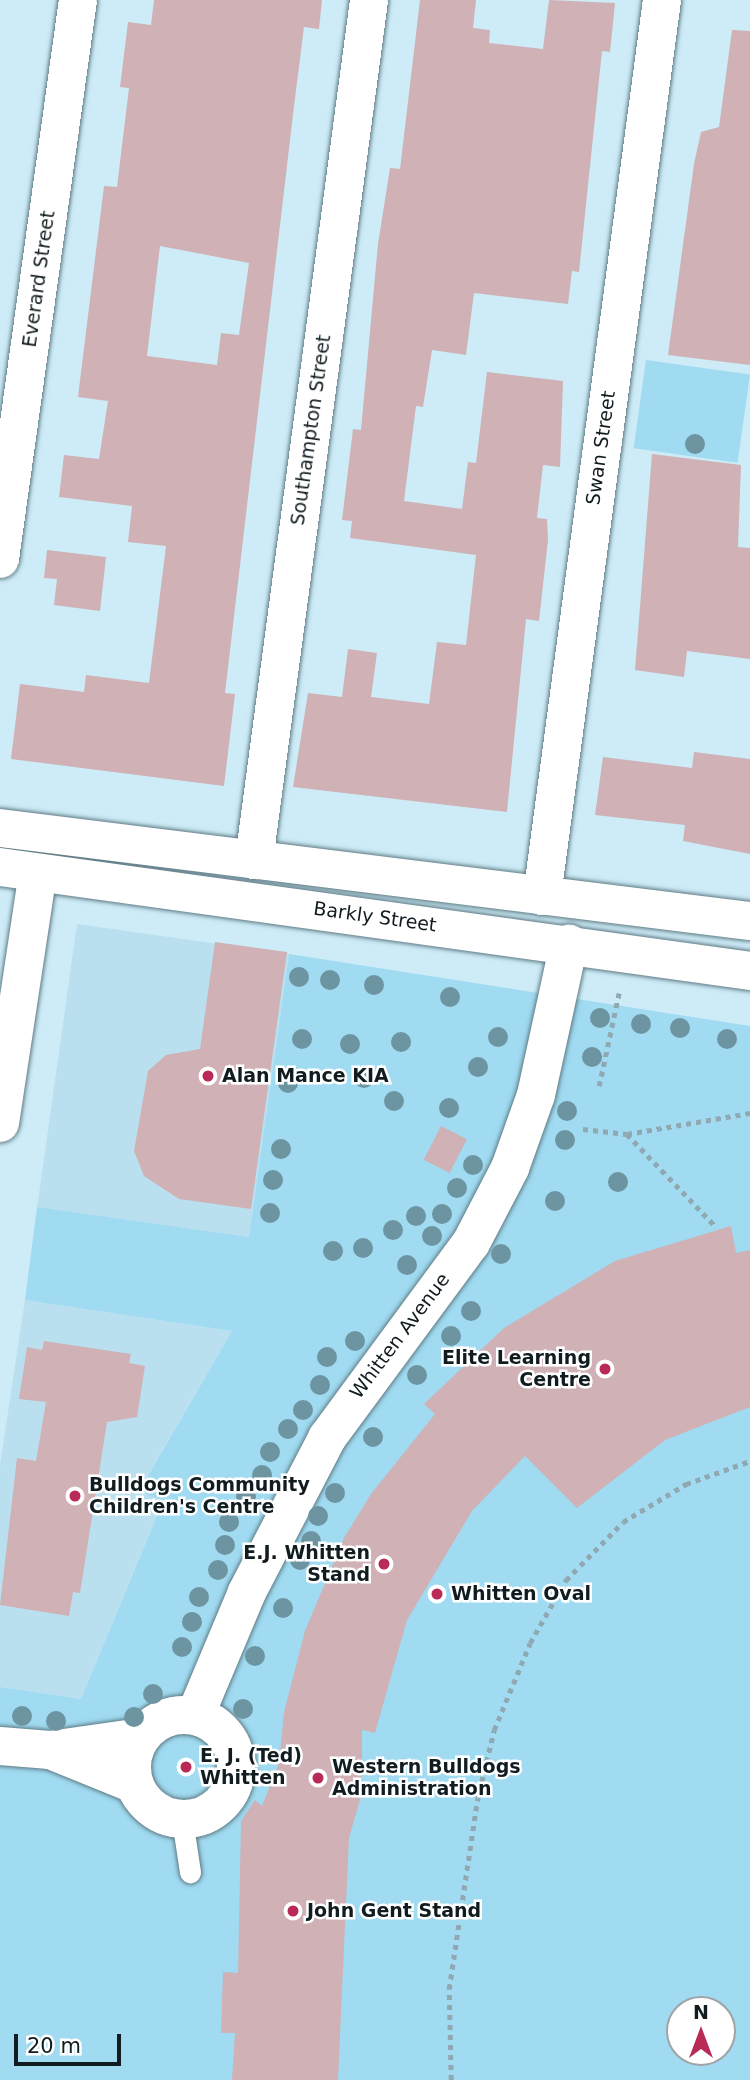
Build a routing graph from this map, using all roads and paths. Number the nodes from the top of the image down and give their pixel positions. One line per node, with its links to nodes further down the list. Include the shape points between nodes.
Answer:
1 (78, 0): 4 (street, Everard Street)
2 (369, 0): 7 (street, Southampton Street)
3 (662, 0): 10 (street, Swan Street)
4 (0, 559)
5 (0, 828): 6 (street)
6 (44, 834): 7 (street); 9 (street)
7 (254, 860): 10 (street); 11 (street, Southampton Street)
8 (0, 867): 9 (street, Barkly Street)
9 (38, 873): 11 (street, Barkly Street); 18 (street)
10 (558, 898): 12 (street); 13 (street, Swan Street)
11 (248, 899): 13 (street, Barkly Street)
12 (750, 921)
13 (554, 942): 14 (street, Barkly Street); 23 (street, Whitten Avenue, via 536,1095 510,1168 471,1244 327,1438 247,1592)
14 (750, 971)
15 (619, 993): 16 (path)
16 (599, 1086)
17 (750, 1113): 20 (path)
18 (0, 1123)
19 (583, 1129): 20 (path)
20 (627, 1134): 21 (path)
21 (717, 1228)
22 (750, 1461): 29 (path, via 686,1484 623,1522 566,1580 530,1643 494,1730 477,1801 449,1989)
23 (195, 1716): 24 (street, via 165,1718); 27 (street, via 224,1733 235,1773 215,1809)
24 (141, 1737): 25 (street); 26 (street, via 132,1760)
25 (16, 1746): 26 (street)
26 (134, 1784): 27 (street, via 152,1809)
27 (181, 1819): 28 (lane)
28 (190, 1871)
29 (451, 2080)

